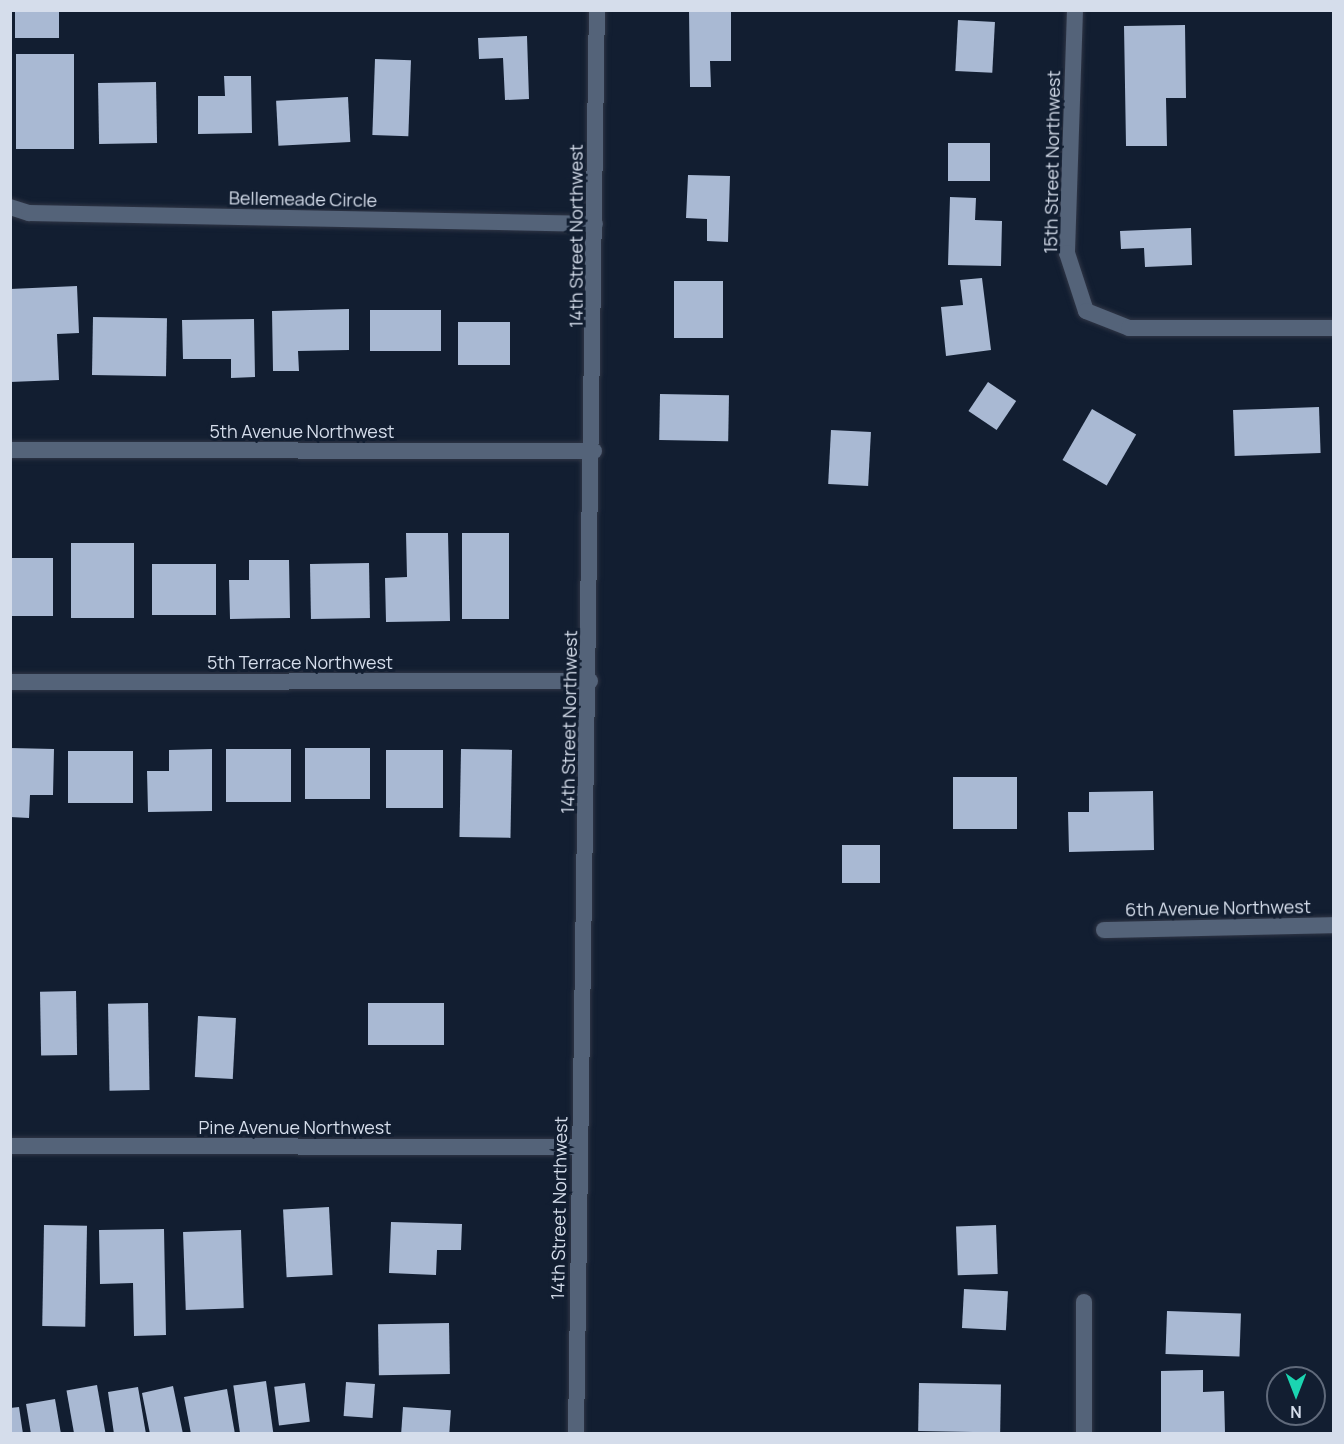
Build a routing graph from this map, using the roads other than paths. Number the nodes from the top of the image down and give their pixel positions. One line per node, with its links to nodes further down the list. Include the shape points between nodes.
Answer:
1 (597, 10): 4 (street, 14th Street Northwest)
2 (1075, 10): 5 (street, 15th Street Northwest, via 1067,253 1086,311 1129,328)
3 (10, 207): 4 (street, Bellemeade Circle, via 29,213)
4 (596, 224): 7 (street, 14th Street Northwest)
5 (1334, 328)
6 (10, 450): 7 (street, 5th Avenue Northwest)
7 (594, 451): 8 (street, 14th Street Northwest)
8 (590, 681): 9 (street, 5th Terrace Northwest); 13 (street, 14th Street Northwest)
9 (10, 682)
10 (1334, 925): 11 (street, 6th Avenue Northwest)
11 (1104, 930)
12 (10, 1146): 13 (street, Pine Avenue Northwest)
13 (578, 1147): 15 (street, 14th Street Northwest)
14 (1084, 1302): 16 (street)
15 (576, 1434)
16 (1084, 1434)

